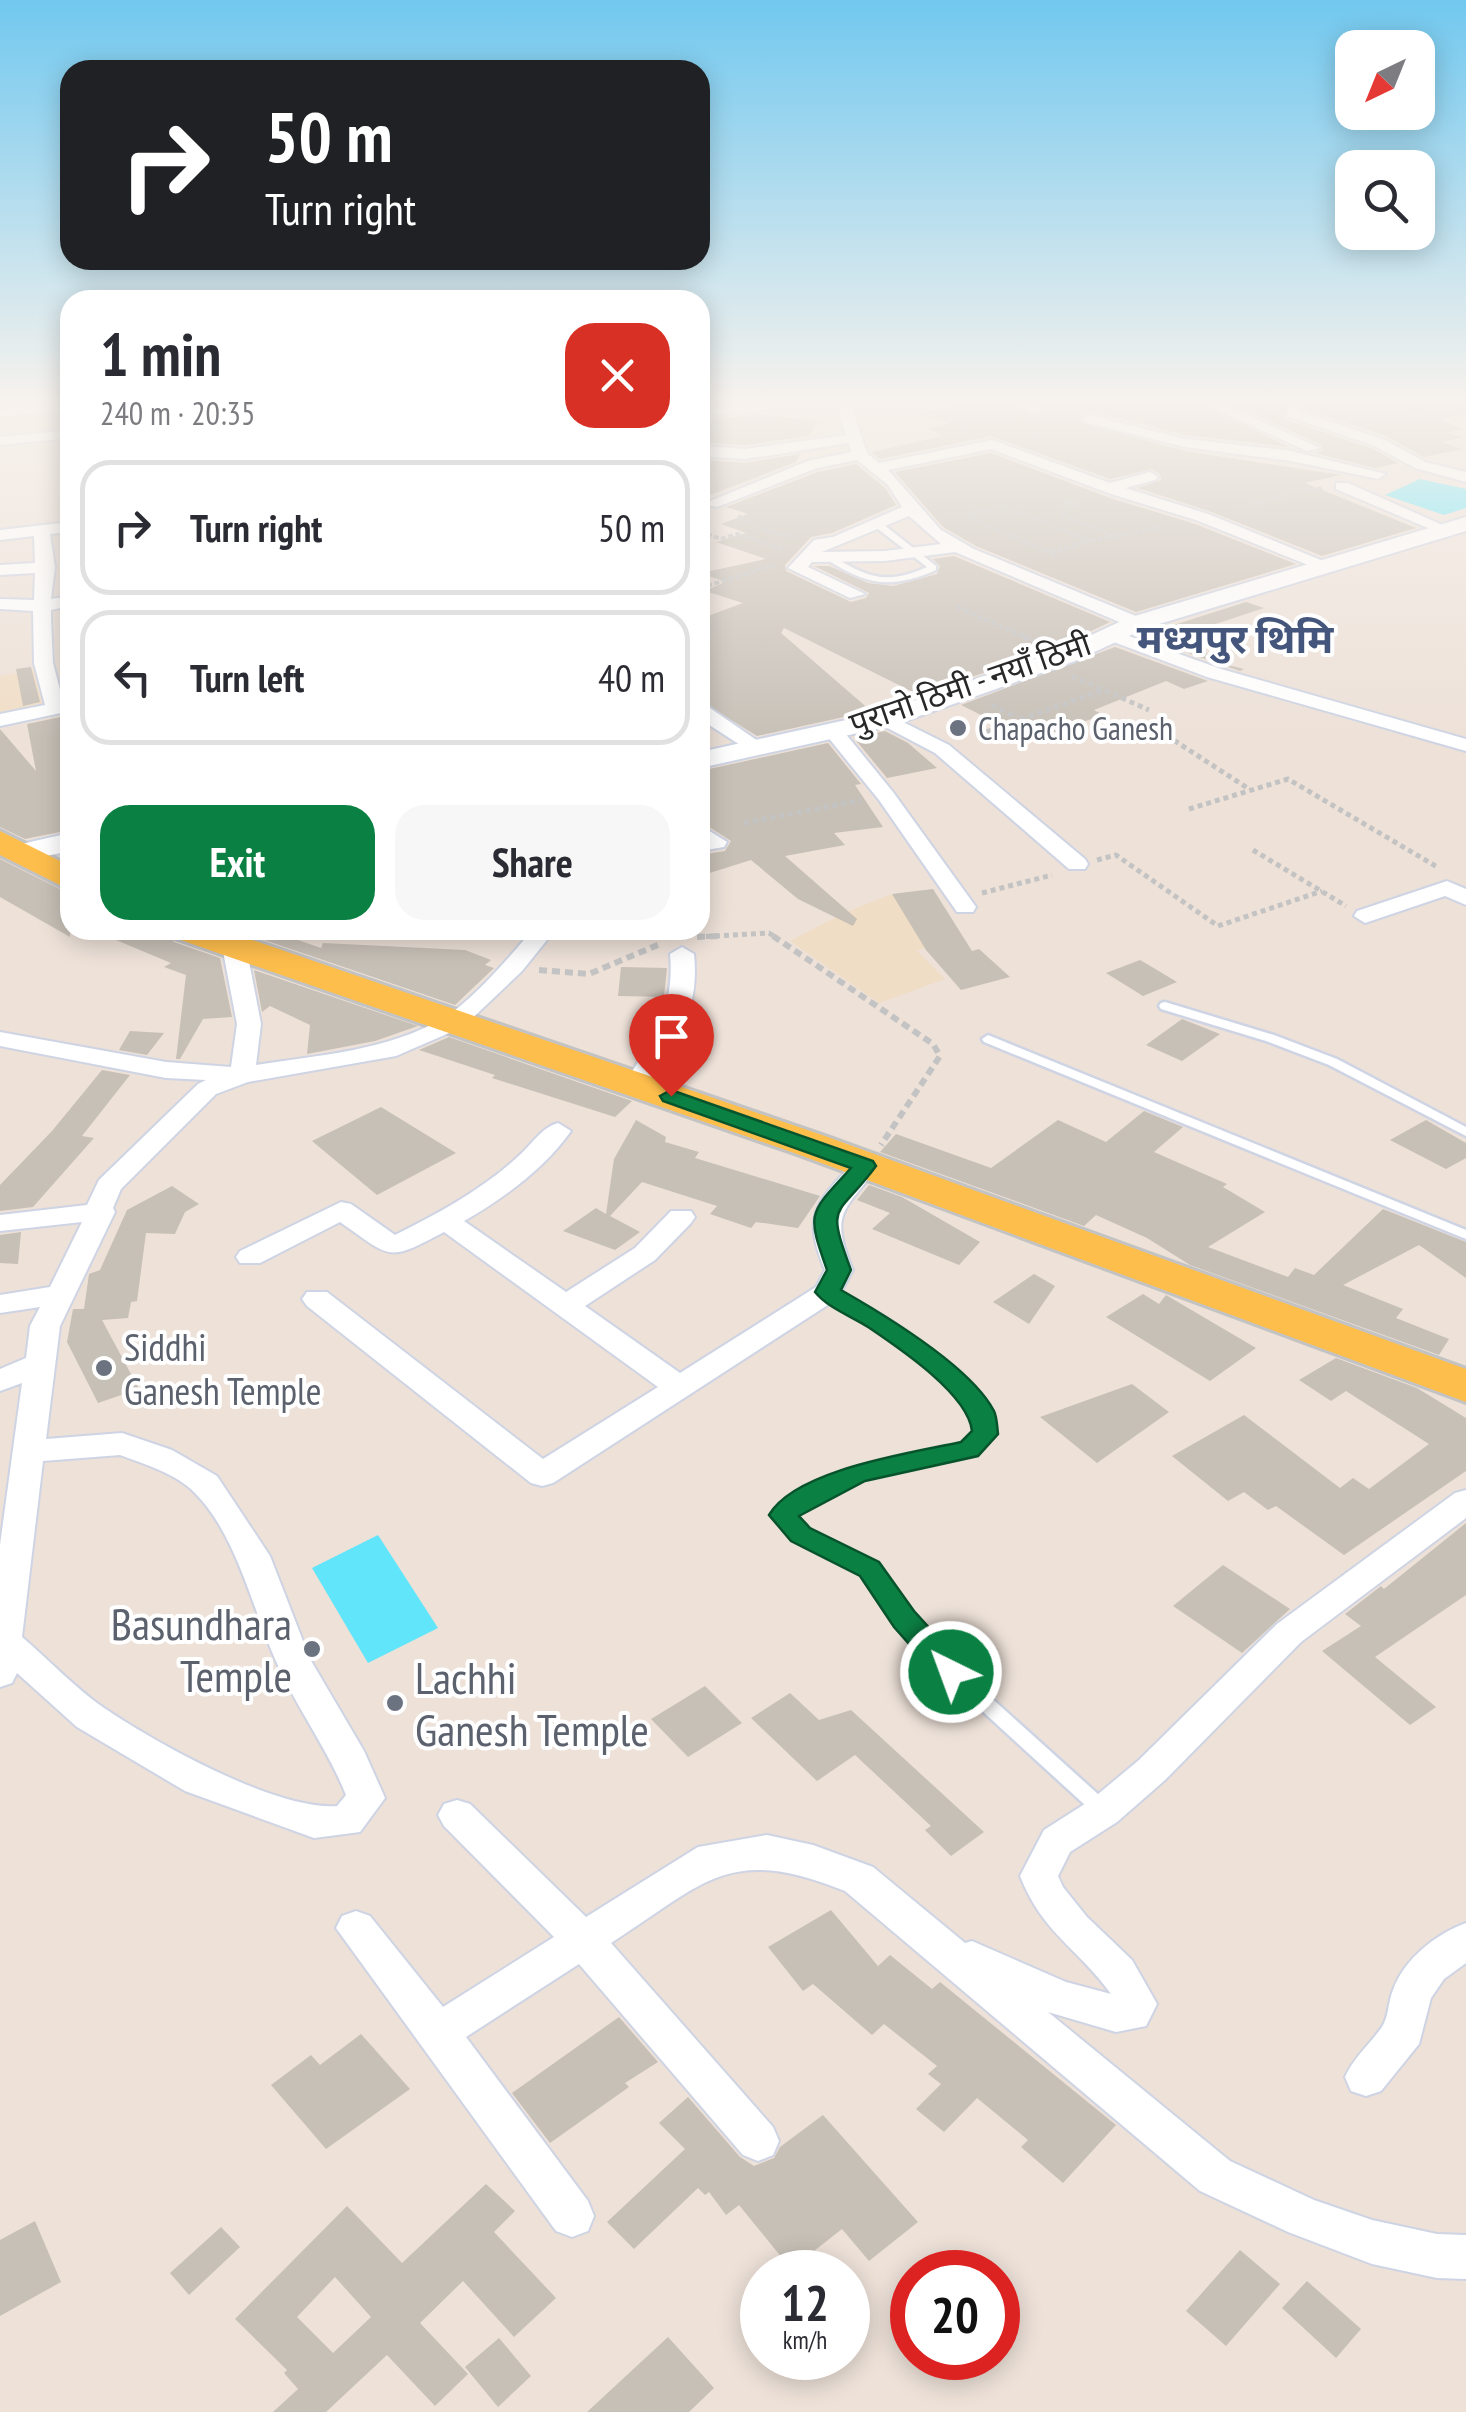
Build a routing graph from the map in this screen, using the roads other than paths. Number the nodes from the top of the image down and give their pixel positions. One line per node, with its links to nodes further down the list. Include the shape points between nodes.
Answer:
1 (895, 516): 5 (street)
2 (918, 516): 10 (street)
3 (1197, 516): 14 (street)
4 (1419, 516): 7 (street)
5 (876, 523): 11 (street); 12 (lane)
6 (60, 528): 8 (street)
7 (1457, 528): 14 (main road, पुरानो ठिमी - नयाँ ठिमी)
8 (42, 530): 9 (street); 13 (street)
9 (0, 535)
10 (957, 547): 12 (street); 20 (street)
11 (834, 550): 12 (street); 12 (lane, via 852,572 895,583 933,568); 16 (street, via 801,555 798,570)
12 (914, 553)
13 (46, 566): 15 (street); 19 (street)
14 (1329, 567): 20 (main road, पुरानो ठिमी - नयाँ ठिमी)
15 (0, 570)
16 (856, 594)
17 (60, 603): 19 (street)
18 (0, 604): 19 (street)
19 (42, 606): 22 (street, via 48,691)
20 (1137, 623): 21 (main road, पुरानो ठिमी - नयाँ ठिमी)
21 (1109, 634): 26 (main road, पुरानो ठिमी - नयाँ ठिमी); 28 (street, via 1214,673)
22 (60, 703)
23 (60, 705): 25 (street)
24 (710, 717): 29 (street)
25 (0, 720)
26 (885, 720): 27 (main road, पुरानो ठिमी - नयाँ ठिमी); 33 (street, via 942,750)
27 (833, 730): 29 (main road, पुरानो ठिमी - नयाँ ठिमी); 36 (street)
28 (1466, 745)
29 (758, 748): 30 (main road, पुरानो ठिमी - नयाँ ठिमी)
30 (710, 758)
31 (60, 843): 32 (main road)
32 (6, 850): 34 (main road)
33 (1077, 864)
34 (60, 875)
35 (1456, 893): 37 (street)
36 (961, 903)
37 (1365, 916)
38 (217, 940): 41 (main road)
39 (536, 940): 43 (street)
40 (682, 943): 47 (street, via 684,990 665,1050)
41 (234, 946): 43 (main road); 46 (street, via 249,1024)
42 (1165, 1006): 49 (lane, via 1333,1062)
43 (454, 1022): 46 (street, via 386,1051); 47 (main road)
44 (988, 1039): 55 (lane)
45 (0, 1040): 46 (street, via 166,1070)
46 (242, 1074): 51 (street, via 207,1090 109,1186)
47 (636, 1084): 50 (main road)
48 (558, 1131): 53 (street, via 512,1180)
49 (1466, 1132)
50 (865, 1166): 57 (street, via 827,1208 823,1226 839,1270); 64 (main road)
51 (101, 1212): 54 (street); 58 (street)
52 (680, 1217): 61 (street, via 645,1254)
53 (445, 1220): 56 (street, via 394,1247 341,1210); 61 (street)
54 (0, 1223)
55 (1466, 1235)
56 (250, 1257)
57 (827, 1292): 65 (street); 70 (lane, via 955,1382 983,1414 985,1434 969,1450 858,1473 782,1515 801,1534 870,1569 951,1672)
58 (59, 1295): 60 (street); 62 (street, via 45,1326)
59 (317, 1299): 65 (street, via 542,1475)
60 (0, 1304)
61 (565, 1306): 65 (street)
62 (40, 1363): 63 (street); 66 (street)
63 (0, 1381)
64 (1466, 1386)
65 (680, 1388)
66 (26, 1451): 68 (street); 69 (street, via 122,1444 206,1484 259,1568 293,1661 366,1798 347,1820 314,1823 198,1780)
67 (1466, 1501): 70 (street, via 1289,1633 1217,1710)
68 (8, 1544): 69 (street)
69 (2, 1657)
70 (1104, 1811): 73 (street, via 1057,1841 1039,1876 1069,1926 1133,1989 1132,2013 1116,2016 1024,1985)
71 (457, 1815): 74 (street)
72 (356, 1928): 76 (street)
73 (931, 1936): 74 (street, via 859,1879 767,1852 712,1858); 80 (street, via 1216,2176 1365,2238)
74 (583, 1940): 76 (street); 78 (street)
75 (1466, 1940): 77 (street, via 1430,1967 1412,1992 1404,2030)
76 (438, 2032): 79 (street)
77 (1366, 2078)
78 (758, 2141)
79 (572, 2216)
80 (1466, 2257)

